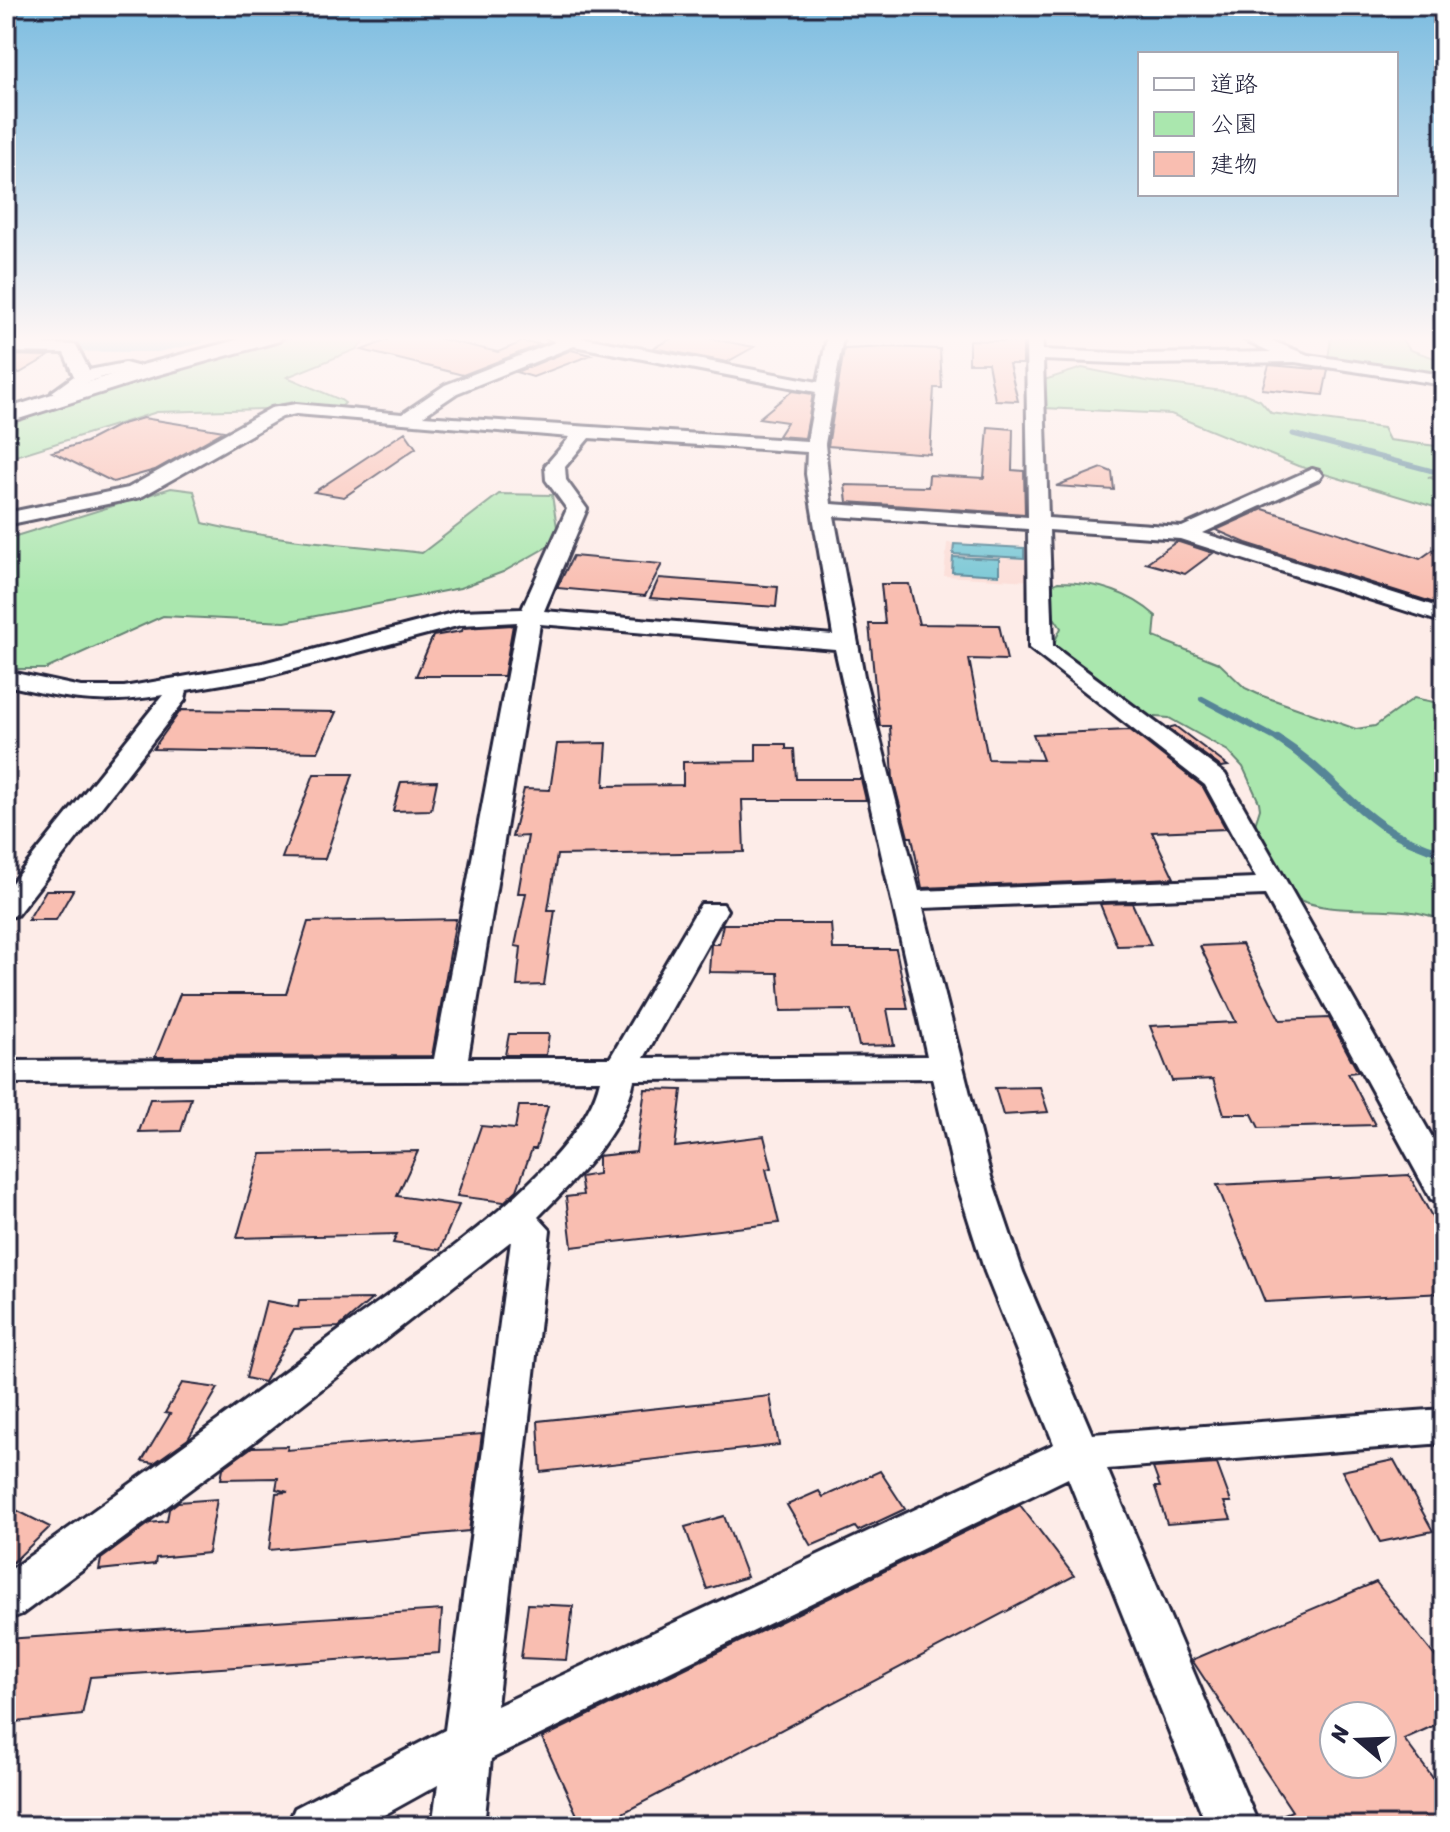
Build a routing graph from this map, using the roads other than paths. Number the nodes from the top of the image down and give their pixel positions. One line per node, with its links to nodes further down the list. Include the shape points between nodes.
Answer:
1 (258, 422): 9 (street, via 134,493)
2 (442, 422): 5 (street)
3 (820, 422): 6 (street)
4 (1036, 422): 10 (street)
5 (584, 432): 6 (street); 12 (street, via 555,466 556,480 577,509)
6 (816, 447): 8 (street)
7 (1312, 475): 11 (street)
8 (822, 509): 10 (street); 14 (street)
9 (6, 519)
10 (1039, 523): 11 (street); 17 (street, via 1041,648 1216,780)
11 (1185, 533): 13 (street)
12 (530, 616): 14 (street); 16 (street, via 460,618 297,662); 22 (street)
13 (1444, 616)
14 (845, 643): 18 (street)
15 (9, 681): 16 (street, via 102,695)
16 (174, 686): 19 (street, via 176,695)
17 (1275, 886): 18 (street); 25 (street)
18 (906, 900): 21 (street)
19 (6, 909)
20 (712, 910): 23 (street)
21 (947, 1067): 23 (street); 28 (street, via 993,1242)
22 (449, 1070): 23 (street); 24 (street)
23 (623, 1070): 26 (street, via 576,1151)
24 (6, 1072)
25 (1444, 1190)
26 (513, 1219): 29 (street, via 240,1429); 30 (street, via 531,1230)
27 (1444, 1426): 28 (street)
28 (1078, 1453): 30 (street); 33 (street)
29 (6, 1599)
30 (468, 1745): 31 (street); 32 (street)
31 (313, 1826)
32 (458, 1826)
33 (1233, 1826)

